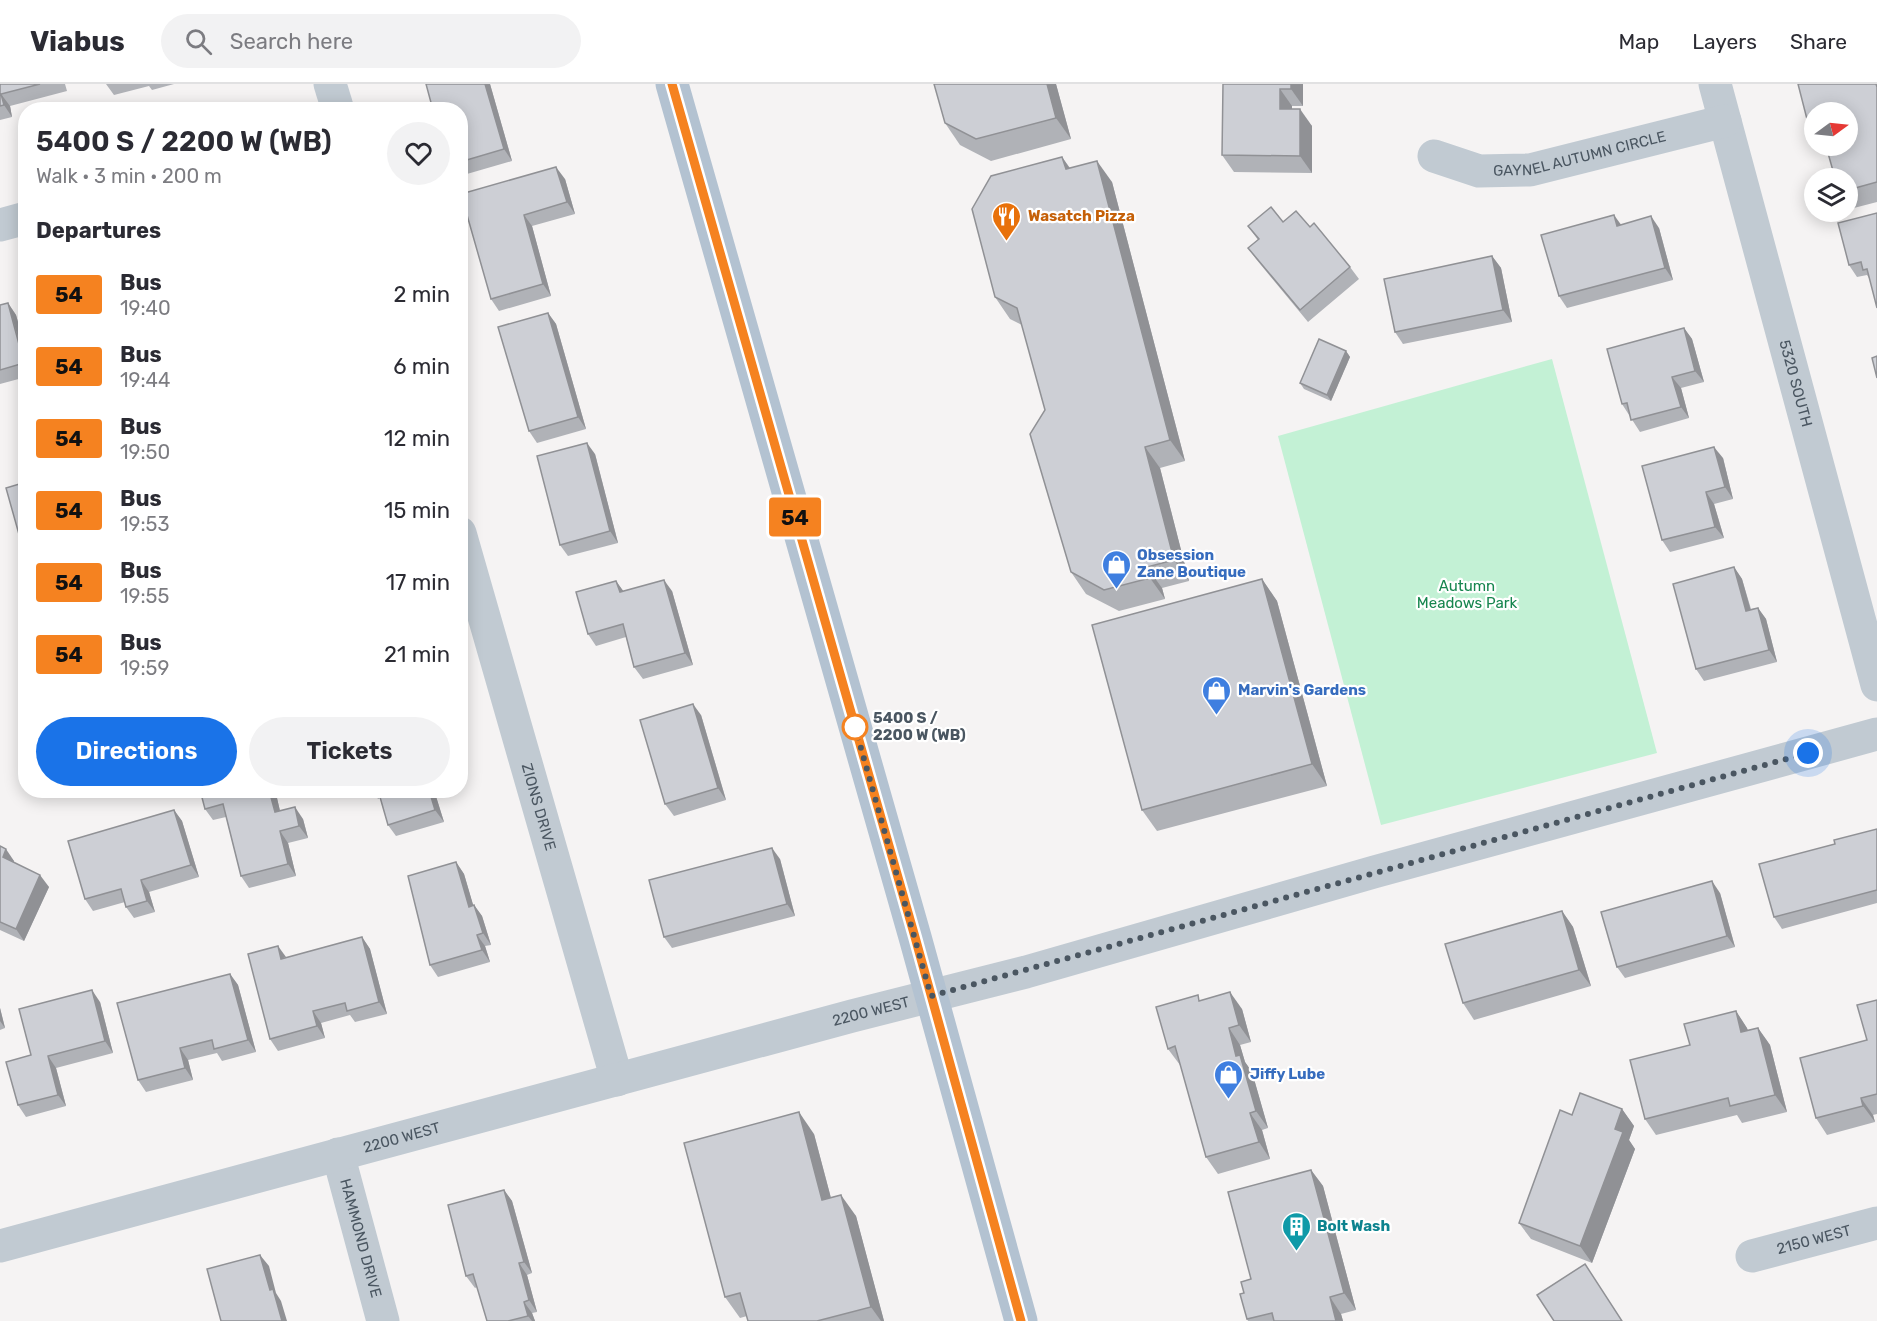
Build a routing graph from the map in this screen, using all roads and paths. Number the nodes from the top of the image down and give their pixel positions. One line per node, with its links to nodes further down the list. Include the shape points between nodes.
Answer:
1 (330, 84): 4 (street)
2 (672, 84): 12 (main road)
3 (1715, 84): 5 (street, 5320 SOUTH)
4 (336, 102)
5 (1725, 121): 6 (street, GAYNEL AUTUMN CIRCLE, via 1530,170 1479,171); 10 (street, 5320 SOUTH)
6 (1434, 156)
7 (18, 220): 8 (street)
8 (0, 225)
9 (470, 601): 13 (street, ZIONS DRIVE)
10 (1877, 685)
11 (1877, 734): 12 (street, 2200 WEST)
12 (931, 996): 13 (street, 2200 WEST); 19 (main road)
13 (617, 1080): 14 (street, 2200 WEST)
14 (338, 1154): 16 (street, 2200 WEST); 18 (street, HAMMOND DRIVE)
15 (1877, 1222): 17 (street, 2150 WEST)
16 (0, 1246)
17 (1752, 1256)
18 (383, 1321)
19 (1021, 1321)

